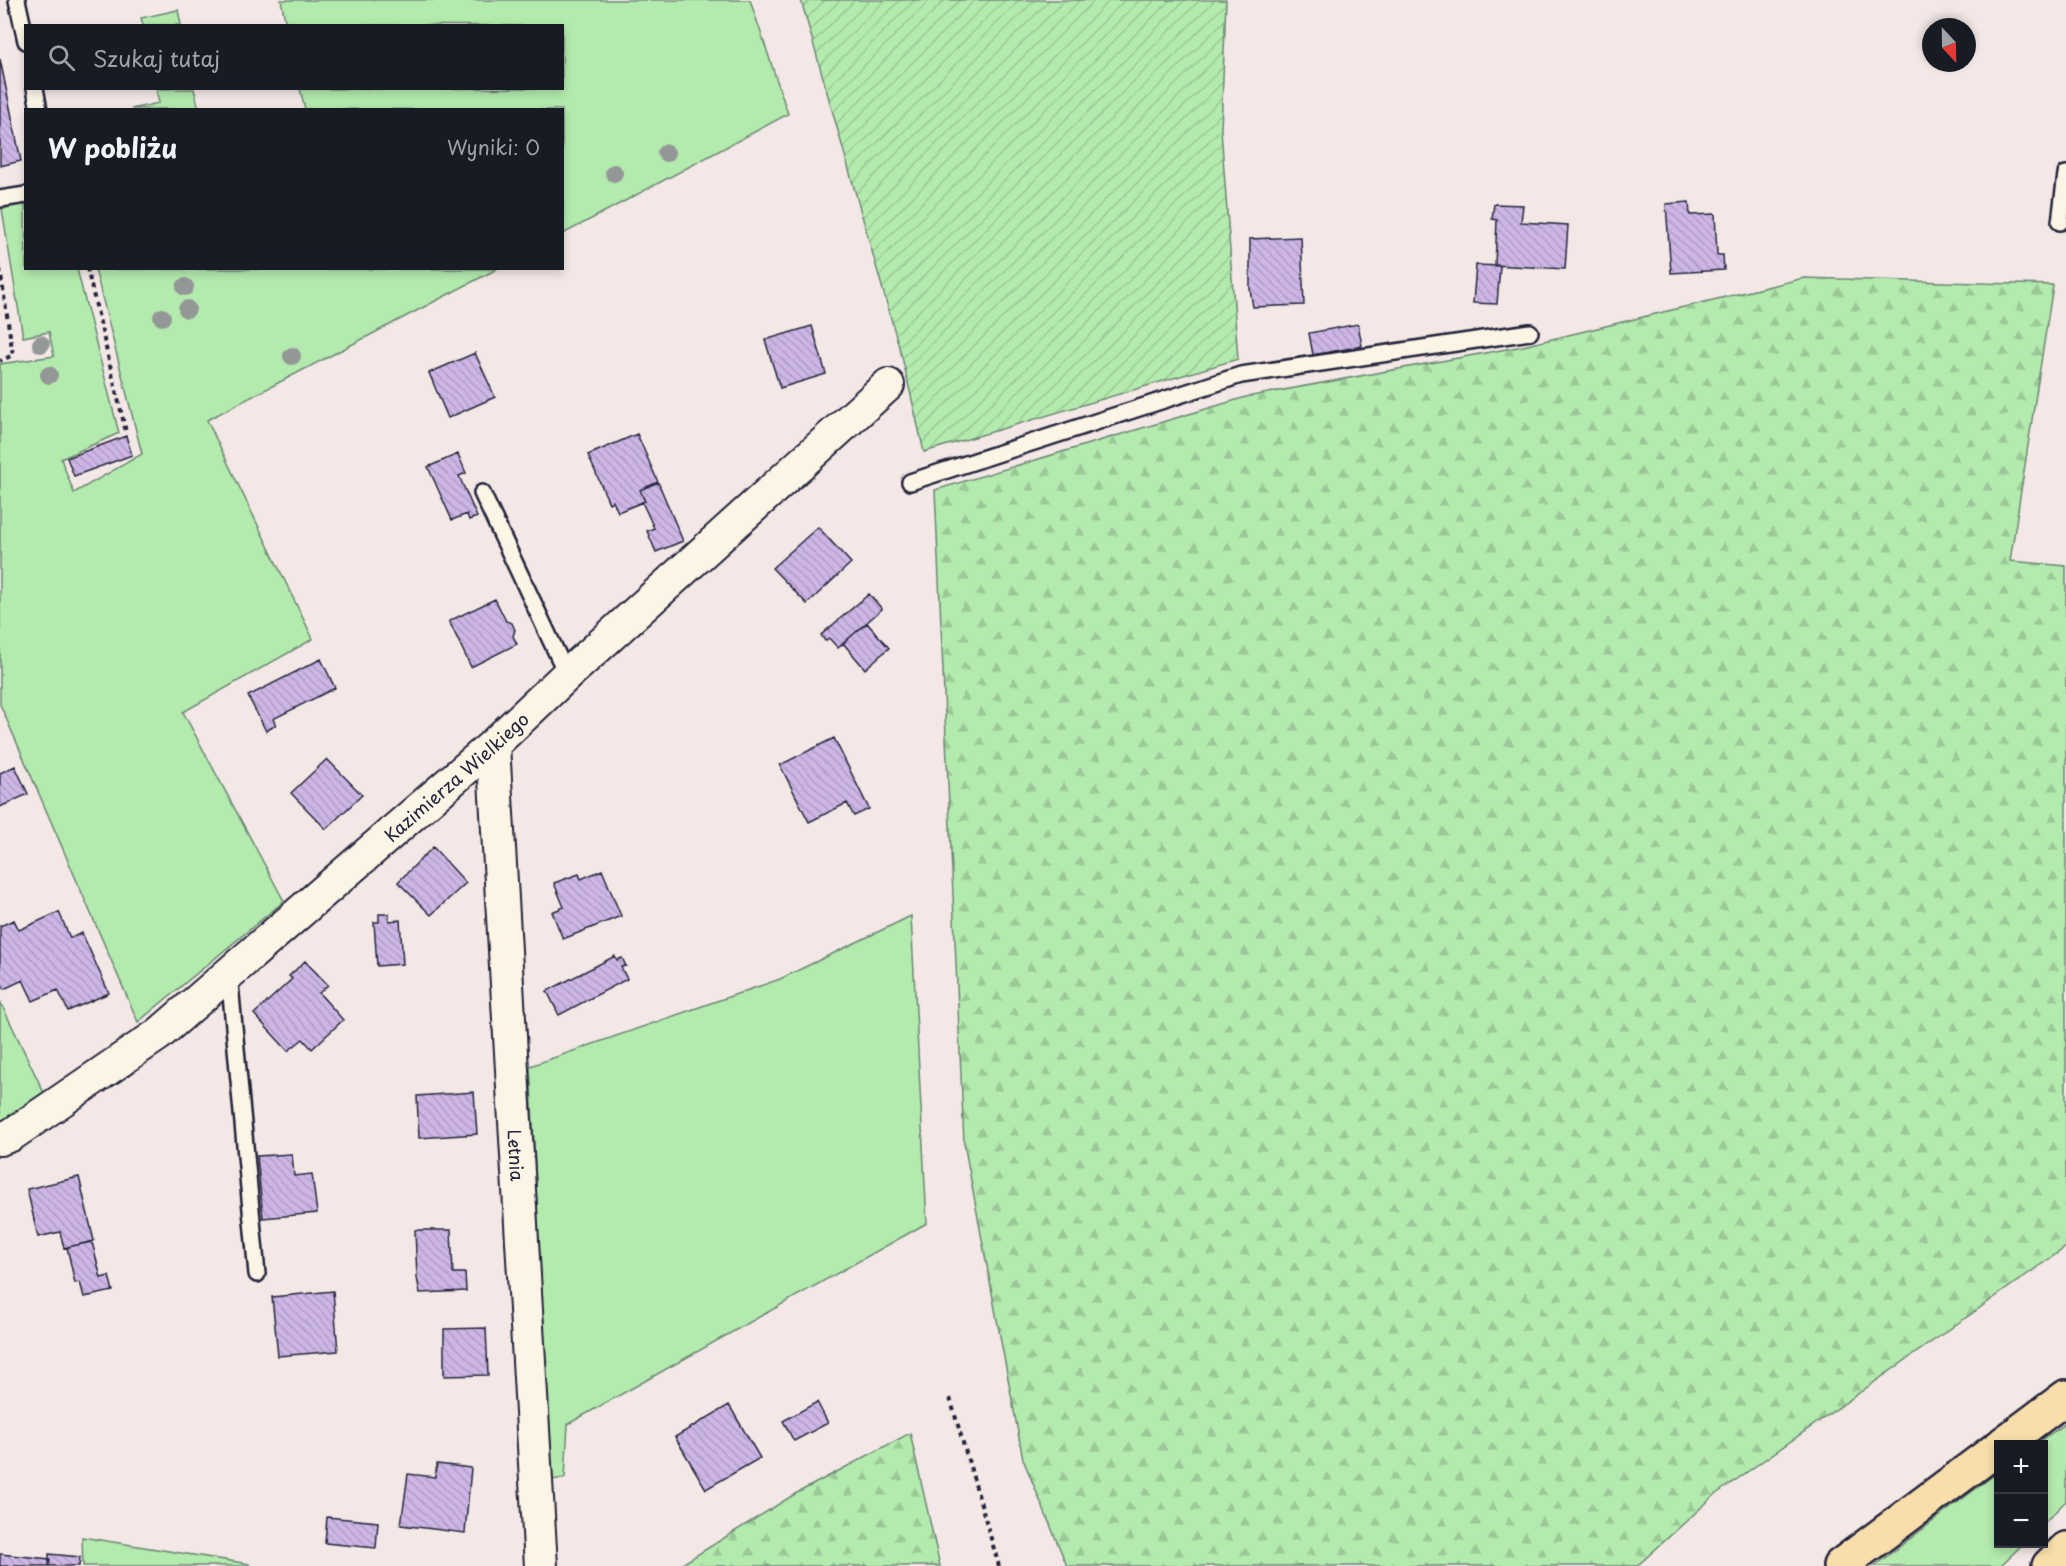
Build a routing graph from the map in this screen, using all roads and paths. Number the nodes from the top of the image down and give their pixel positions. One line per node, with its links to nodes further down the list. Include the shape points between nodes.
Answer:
1 (17, 0): 2 (lane)
2 (24, 32)
3 (35, 90): 4 (lane)
4 (39, 108)
5 (2066, 174): 8 (lane)
6 (24, 195): 7 (lane)
7 (0, 199)
8 (2060, 222)
9 (0, 269): 12 (path, via 13,355)
10 (87, 270): 14 (path)
11 (1530, 332): 15 (lane, via 1241,375)
12 (0, 361)
13 (888, 385): 17 (street, Kazimierza Wielkiego)
14 (126, 432)
15 (910, 482)
16 (482, 493): 17 (lane)
17 (567, 675): 18 (street, Kazimierza Wielkiego)
18 (493, 745): 19 (street, Kazimierza Wielkiego); 27 (street, Letnia)
19 (229, 973): 20 (street, Kazimierza Wielkiego, via 159,1034 11,1135); 21 (lane)
20 (0, 1138)
21 (257, 1274)
22 (2066, 1397): 24 (main road)
23 (950, 1398): 28 (path)
24 (2008, 1440)
25 (1994, 1451): 29 (main road)
26 (2066, 1549): 30 (main road)
27 (541, 1566)
28 (999, 1566)
29 (1840, 1566)
30 (2049, 1566)

